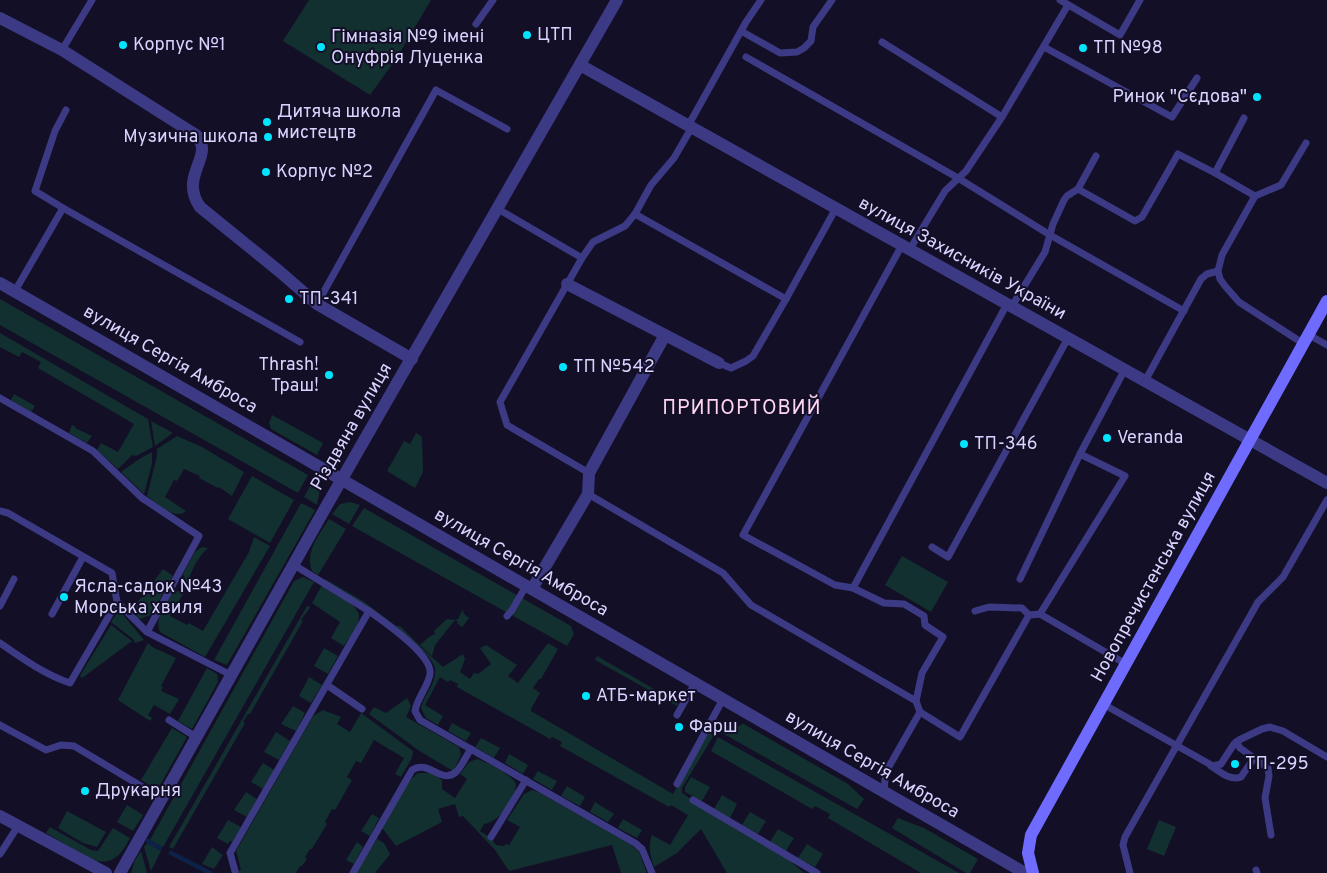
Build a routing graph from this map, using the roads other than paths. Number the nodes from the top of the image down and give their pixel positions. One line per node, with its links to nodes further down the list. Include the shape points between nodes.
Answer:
1 (92, 0): 14 (lane)
2 (493, 0): 10 (lane)
3 (617, 0): 16 (street, Різдвяна вулиця)
4 (761, 0): 11 (lane)
5 (832, 0): 11 (lane, via 813,27 811,41 797,52 780,53)
6 (1060, 0): 8 (lane)
7 (1140, 0): 8 (lane, via 1120,34)
8 (1068, 5): 13 (lane)
9 (0, 18): 14 (street)
10 (476, 24)
11 (740, 31): 21 (lane)
12 (882, 42): 19 (lane)
13 (1044, 47): 17 (lane, via 1172,117); 19 (lane)
14 (62, 50): 42 (street, via 196,135 202,153 192,194 200,207)
15 (746, 57): 26 (lane)
16 (580, 65): 21 (street, вулиця Захисників України); 31 (street, Різдвяна вулиця)
17 (1197, 78)
18 (66, 110): 29 (lane, via 35,191)
19 (1002, 117): 26 (lane)
20 (1244, 118): 25 (lane)
21 (690, 126): 30 (street, вулиця Захисників України); 32 (lane, via 675,156 650,187)
22 (507, 129): 42 (lane, via 436,90)
23 (1306, 143): 28 (lane, via 1281,185)
24 (1096, 156): 27 (lane)
25 (1215, 173): 27 (lane, via 1178,154 1142,217 1135,221); 28 (lane)
26 (958, 178): 33 (lane); 34 (lane)
27 (1078, 189): 33 (lane, via 1064,200)
28 (1255, 196): 36 (lane, via 1222,255)
29 (63, 208): 39 (lane); 48 (lane)
30 (836, 208): 34 (street, вулиця Захисників України); 40 (lane)
31 (498, 209): 35 (lane); 50 (street, Різдвяна вулиця)
32 (635, 214): 35 (lane, via 625,226 593,242); 40 (lane)
33 (1050, 236): 43 (lane, via 1044,252); 44 (lane)
34 (906, 247): 43 (street, вулиця Захисників України); 69 (lane, via 743,535 835,585)
35 (582, 258): 38 (lane)
36 (1218, 271): 44 (lane, via 1204,276); 47 (lane, via 1220,279 1239,302)
37 (0, 283): 39 (street, вулиця Сергія Амброса)
38 (567, 284): 45 (street); 57 (lane, via 501,404 507,425)
39 (15, 291): 58 (street, вулиця Сергія Амброса)
40 (786, 299): 51 (lane, via 754,356 731,368)
41 (1327, 301): 47 (street, Новопречистенська вулиця)
42 (317, 304): 50 (street)
43 (1009, 305): 46 (street, вулиця Захисників України); 69 (lane)
44 (1184, 310): 53 (lane)
45 (664, 335): 51 (street); 57 (street)
46 (1068, 338): 52 (street, вулиця Захисників України); 63 (lane, via 948,557)
47 (1306, 339): 49 (lane); 55 (street, Новопречистенська вулиця)
48 (300, 342)
49 (1327, 345)
50 (412, 359): 58 (street, Різдвяна вулиця)
51 (719, 363)
52 (1124, 369): 53 (street, вулиця Захисників України); 56 (lane)
53 (1145, 381): 55 (street, вулиця Захисників України)
54 (0, 398): 78 (lane, via 92,451 142,498 200,536)
55 (1251, 440): 59 (street, вулиця Захисників України); 80 (street, Новопречистенська вулиця)
56 (1080, 454): 67 (lane); 75 (lane, via 1124,476)
57 (589, 473): 60 (street)
58 (342, 480): 65 (street, Різдвяна вулиця); 68 (street, вулиця Сергія Амброса)
59 (1327, 483)
60 (588, 494): 68 (street); 85 (lane, via 724,573 751,605)
61 (1327, 500): 94 (lane, via 1283,577 1258,602)
62 (0, 511): 64 (lane)
63 (932, 547)
64 (84, 557): 70 (lane, via 112,573); 74 (lane)
65 (294, 565): 72 (lane); 81 (street, Різдвяна вулиця)
66 (14, 579): 71 (lane)
67 (1020, 579)
68 (529, 587): 77 (lane); 82 (street, вулиця Сергія Амброса)
69 (853, 588): 85 (lane, via 884,603 904,604 924,616 925,625 943,638 922,674)
70 (117, 602): 78 (lane); 79 (lane, via 70,683 50,676)
71 (0, 606)
72 (369, 611): 83 (lane); 95 (lane, via 409,642 428,664 429,678 415,711 418,717)
73 (976, 611): 76 (lane, via 990,607 1022,608)
74 (52, 614)
75 (1040, 614): 76 (lane); 80 (lane)
76 (1030, 615): 88 (lane, via 960,736)
77 (507, 616)
78 (147, 632): 81 (lane)
79 (0, 643)
80 (1126, 664): 86 (street, Новопречистенська вулиця)
81 (231, 675): 92 (street, Різдвяна вулиця)
82 (695, 683): 84 (street, вулиця Сергія Амброса); 89 (lane)
83 (326, 685): 87 (lane); 109 (lane, via 230,853)
84 (723, 699): 100 (lane); 101 (street, вулиця Сергія Амброса)
85 (916, 701): 88 (lane)
86 (1103, 704): 94 (lane); 116 (street, Новопречистенська вулиця, via 1031,835 1028,852)
87 (362, 709)
88 (920, 712): 101 (lane, via 887,770)
89 (677, 715)
90 (169, 720): 92 (lane)
91 (0, 725): 102 (lane, via 46,750 61,745 74,746)
92 (196, 738): 102 (street, Різдвяна вулиця)
93 (1236, 742): 96 (lane, via 1262,729 1275,728); 97 (lane); 98 (lane, via 1221,764)
94 (1176, 746): 98 (lane); 117 (lane, via 1124,838)
95 (471, 749): 99 (lane); 112 (lane, via 452,775 443,776 424,766 412,770)
96 (1327, 757)
97 (1254, 758): 98 (lane, via 1238,778 1229,777); 106 (lane, via 1270,772 1265,798)
98 (1208, 765)
99 (526, 780): 107 (lane); 113 (lane, via 635,842 642,849)
100 (677, 784)
101 (884, 792): 115 (street, вулиця Сергія Амброса)
102 (161, 798): 111 (street, Різдвяна вулиця)
103 (692, 800): 114 (lane)
104 (0, 816): 105 (street)
105 (18, 826): 108 (lane); 110 (street)
106 (1271, 835)
107 (491, 837)
108 (0, 854)
109 (235, 871)
110 (106, 873)
111 (120, 873)
112 (353, 873)
113 (652, 873)
114 (817, 873)
115 (1025, 873)
116 (1033, 873)
117 (1130, 873)

